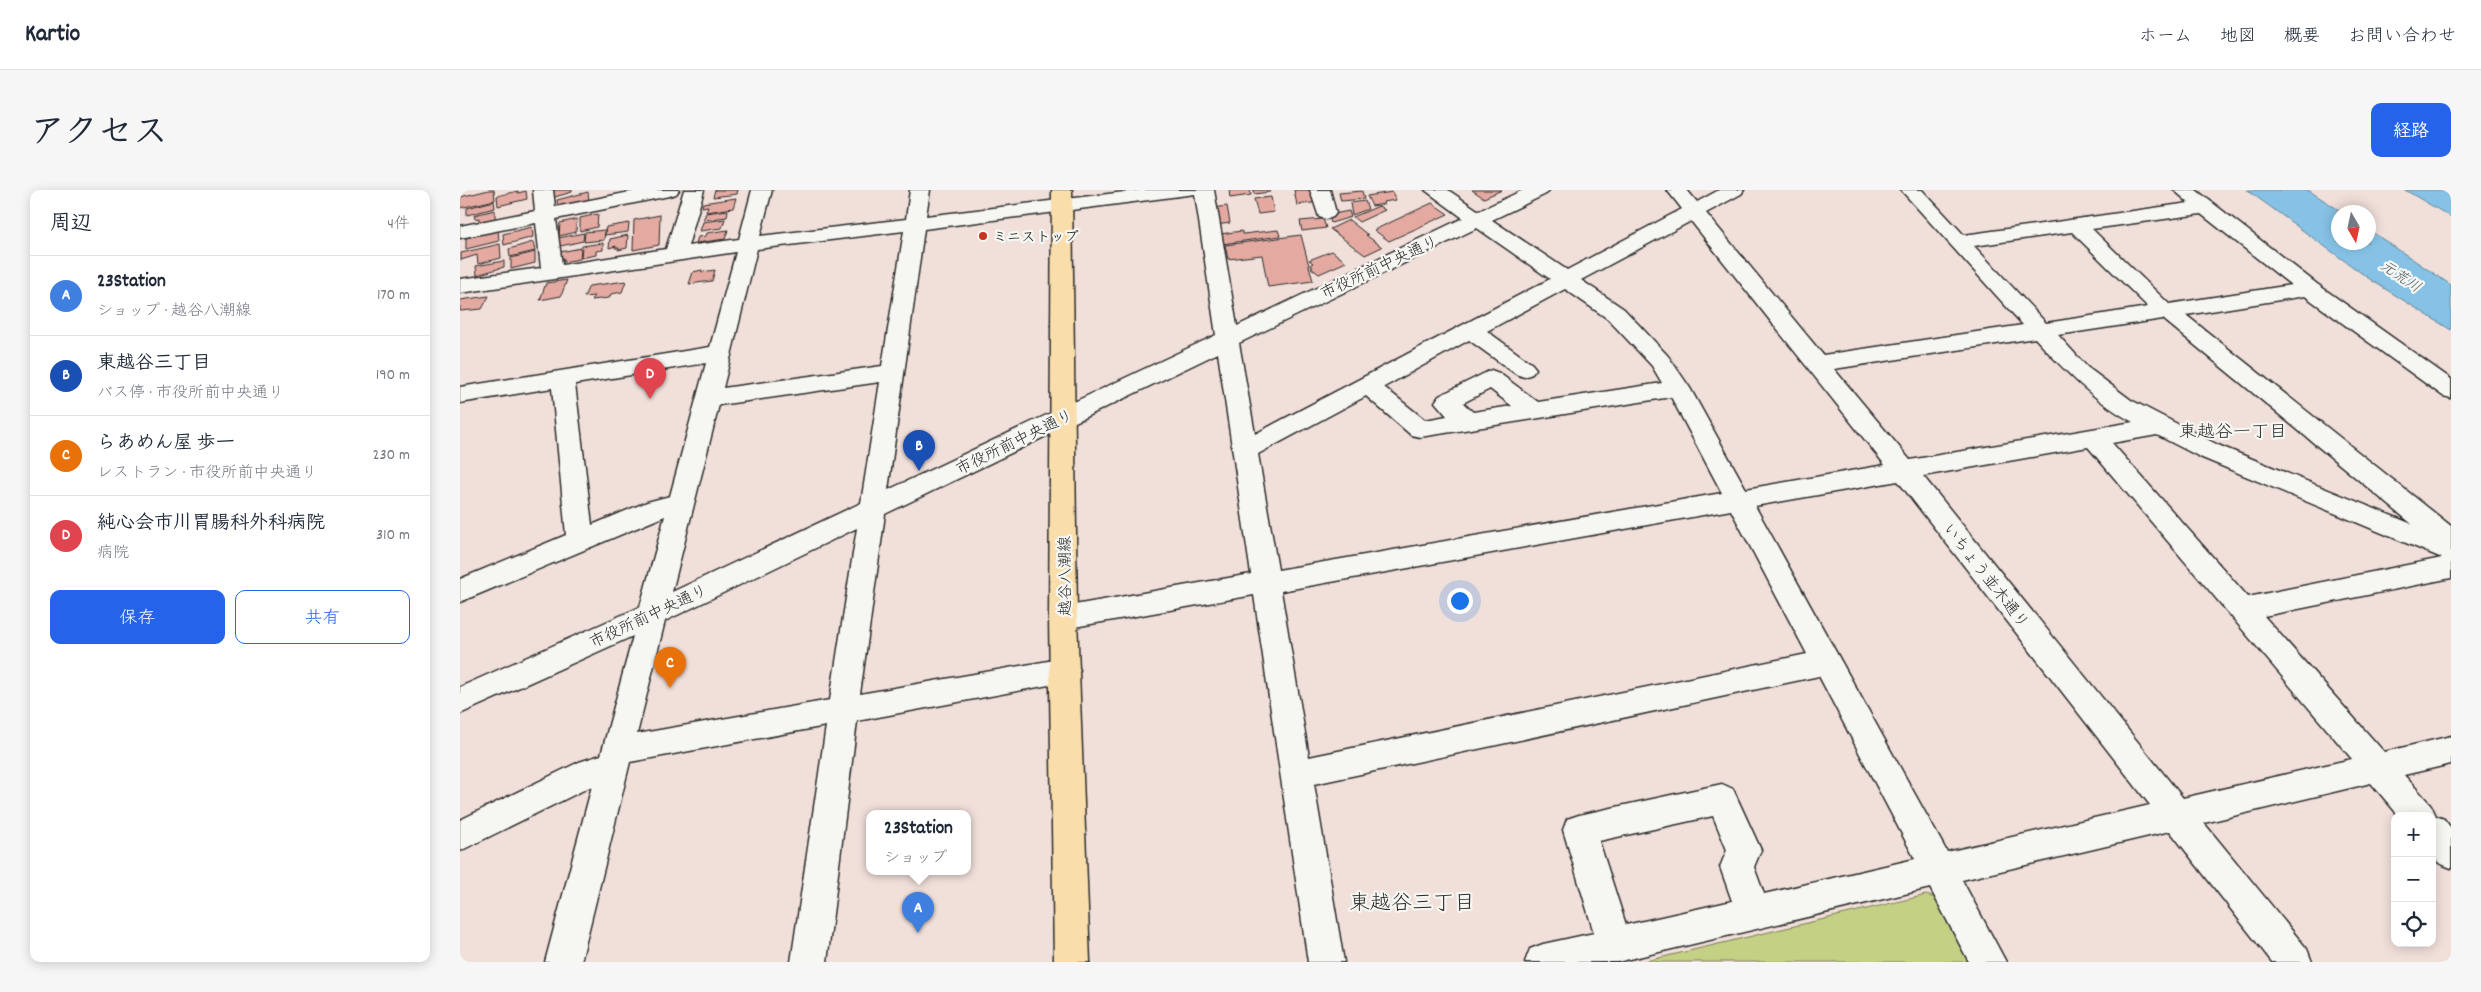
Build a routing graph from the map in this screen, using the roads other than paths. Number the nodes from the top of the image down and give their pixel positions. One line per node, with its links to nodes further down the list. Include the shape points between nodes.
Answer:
1 (543, 190): 19 (street)
2 (669, 190): 19 (street)
3 (694, 190): 26 (street)
4 (762, 190): 25 (street)
5 (920, 190): 21 (street)
6 (1189, 190): 15 (street)
7 (1204, 190): 34 (street)
8 (1320, 190): 18 (street)
9 (1435, 190): 20 (street)
10 (1539, 190): 20 (street, 市役所前中央通り)
11 (1677, 190): 17 (street, いちょう並木通り)
12 (1734, 190): 17 (street)
13 (1911, 190): 24 (street)
14 (2184, 190): 16 (street)
15 (1062, 198): 21 (street); 46 (main road, 越谷八潮線)
16 (2205, 207): 22 (street); 30 (street)
17 (1695, 211): 28 (street); 36 (street, いちょう並木通り)
18 (1326, 212)
19 (546, 214): 23 (street); 27 (street)
20 (1478, 219): 28 (street); 34 (street, 市役所前中央通り)
21 (916, 223): 25 (street); 38 (street)
22 (2076, 225): 24 (street); 31 (street)
23 (460, 232)
24 (1960, 242): 33 (street)
25 (749, 244): 26 (street); 35 (street)
26 (675, 254): 27 (street)
27 (552, 273): 29 (street)
28 (1567, 279): 32 (street); 41 (street, via 1616,314 1641,338)
29 (460, 286)
30 (2310, 289): 31 (street); 42 (street)
31 (2165, 311): 33 (street); 56 (street)
32 (1470, 330): 37 (street); 40 (street)
33 (2039, 331): 36 (street); 48 (street, via 2100,389)
34 (1228, 338): 46 (street, 市役所前中央通り); 50 (street)
35 (720, 353): 39 (street); 44 (street)
36 (1816, 364): 51 (street, いちょう並木通り)
37 (1524, 369)
38 (894, 372): 44 (street); 54 (street)
39 (564, 378): 43 (street); 55 (street)
40 (1367, 385): 47 (street, via 1420,429); 50 (street)
41 (1678, 388): 45 (street); 52 (street)
42 (2451, 390)
43 (460, 395)
44 (710, 398): 53 (street)
45 (1535, 412): 47 (street); 47 (street, via 1491,378 1447,402)
46 (1064, 418): 54 (street, 市役所前中央通り); 63 (main road, 越谷八潮線)
47 (1468, 422)
48 (2158, 426): 49 (street); 57 (street, via 2271,478)
49 (2094, 438): 51 (street); 61 (street)
50 (1244, 450): 59 (street)
51 (1904, 471): 52 (street); 73 (street, いちょう並木通り)
52 (1740, 500): 59 (street); 64 (street)
53 (682, 502): 55 (street, via 656,509); 62 (street)
54 (873, 509): 62 (street, 市役所前中央通り); 67 (street)
55 (580, 540): 60 (street)
56 (2451, 541)
57 (2451, 551)
58 (2451, 566): 61 (street)
59 (1266, 583): 63 (street); 71 (street)
60 (460, 591)
61 (2242, 609): 70 (street)
62 (651, 615): 66 (street, 市役所前中央通り); 69 (street)
63 (1063, 618): 65 (main road, 越谷八潮線)
64 (1827, 662): 71 (street); 77 (street)
65 (1065, 670): 67 (street); 82 (main road, 越谷八潮線)
66 (460, 702)
67 (843, 710): 69 (street); 81 (street)
68 (2451, 750): 70 (street)
69 (616, 758): 75 (street); 80 (street)
70 (2379, 768): 72 (street); 73 (street)
71 (1296, 774): 83 (street)
72 (2417, 812)
73 (2178, 815): 77 (street); 86 (street, いちょう並木通り)
74 (2436, 835): 76 (street)
75 (460, 836)
76 (2451, 852)
77 (1937, 870): 78 (street); 85 (street)
78 (1754, 913): 79 (street); 79 (street, via 1737,867 1744,850 1722,799 1579,830)
79 (1615, 945): 84 (street)
80 (563, 962)
81 (809, 962)
82 (1072, 962)
83 (1326, 962)
84 (1543, 962)
85 (1988, 962)
86 (2294, 962)

